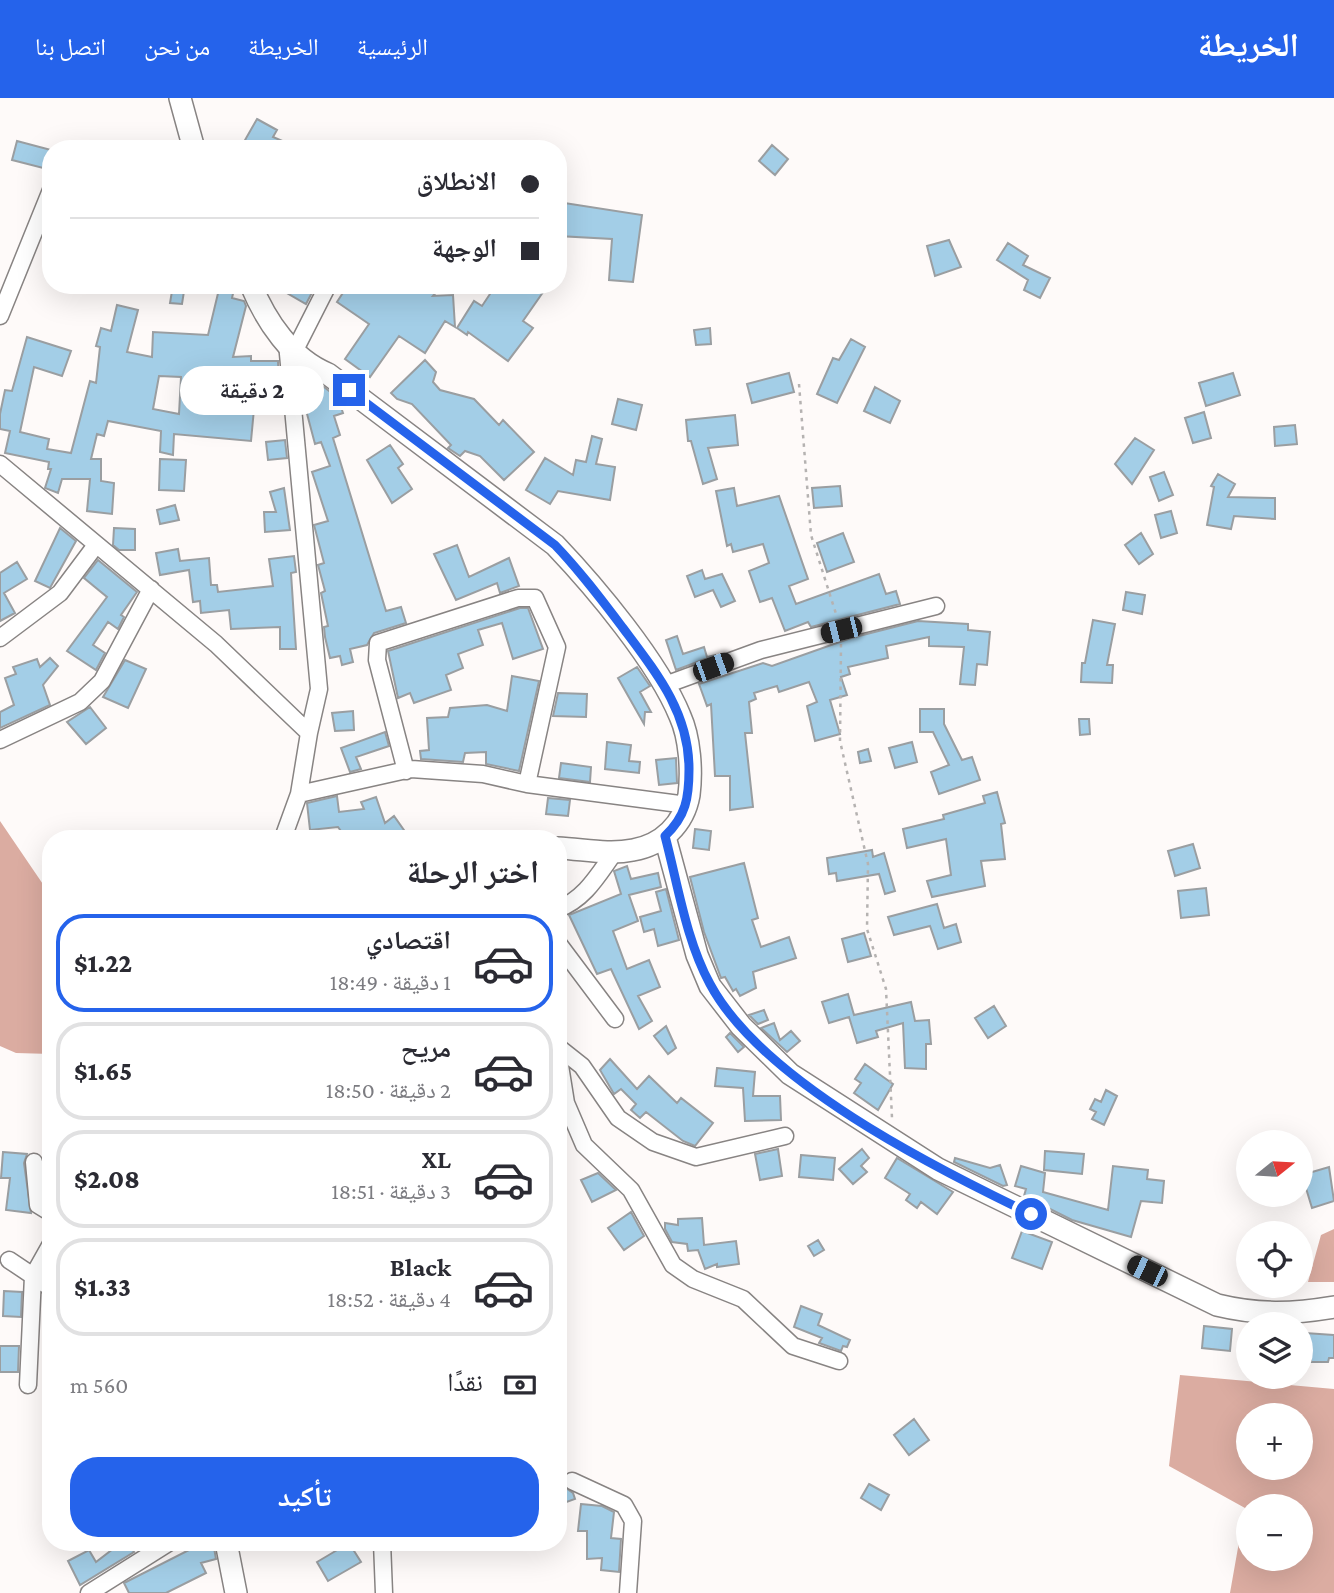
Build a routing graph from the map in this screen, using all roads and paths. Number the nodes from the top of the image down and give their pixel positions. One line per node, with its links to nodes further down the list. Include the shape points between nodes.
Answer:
1 (180, 98): 2 (main road)
2 (192, 140)
3 (42, 212): 6 (street)
4 (254, 294): 7 (main road)
5 (323, 294): 7 (street)
6 (0, 316)
7 (290, 348): 15 (main road, via 555,545 583,574); 16 (street, via 319,689)
8 (799, 384): 13 (path, via 811,535)
9 (0, 464): 10 (street)
10 (96, 545): 11 (street); 14 (street, via 60,593)
11 (151, 589): 16 (street); 17 (street, via 102,681 80,702)
12 (936, 606): 13 (street)
13 (841, 630): 15 (street, via 761,650); 32 (path, via 840,741 868,864 867,929 886,989)
14 (0, 638)
15 (665, 685): 21 (main road, via 682,719 689,754)
16 (309, 733): 20 (street)
17 (0, 740)
18 (405, 771): 19 (street, via 483,774); 19 (street, via 377,660 378,643 518,598 535,598 557,647); 20 (street)
19 (527, 784): 21 (street)
20 (299, 794): 22 (street)
21 (687, 805): 23 (main road, via 681,820)
22 (286, 830)
23 (665, 836): 25 (main road, via 634,850); 32 (main road, via 697,955 710,986 741,1026 790,1074)
24 (567, 849): 25 (main road)
25 (614, 852): 26 (street, via 587,890)
26 (567, 905)
27 (567, 955): 28 (street)
28 (615, 1019)
29 (567, 1054): 31 (street, via 582,1066 618,1118 653,1142 696,1157)
30 (567, 1105): 40 (street, via 584,1145 631,1190 673,1265 693,1279 743,1299 793,1346)
31 (785, 1136)
32 (893, 1140): 39 (main road, via 938,1169 1217,1305 1249,1313 1292,1314)
33 (34, 1162): 34 (street, via 38,1205)
34 (42, 1207)
35 (9, 1260): 37 (street)
36 (42, 1260): 37 (street)
37 (33, 1276): 38 (street); 41 (street)
38 (42, 1282)
39 (1334, 1307)
40 (839, 1361)
41 (28, 1385)
42 (572, 1482): 49 (street, via 624,1505 633,1521)
43 (156, 1551): 46 (street)
44 (228, 1551): 47 (main road)
45 (382, 1551): 48 (street)
46 (89, 1593)
47 (236, 1593)
48 (384, 1593)
49 (628, 1593)

